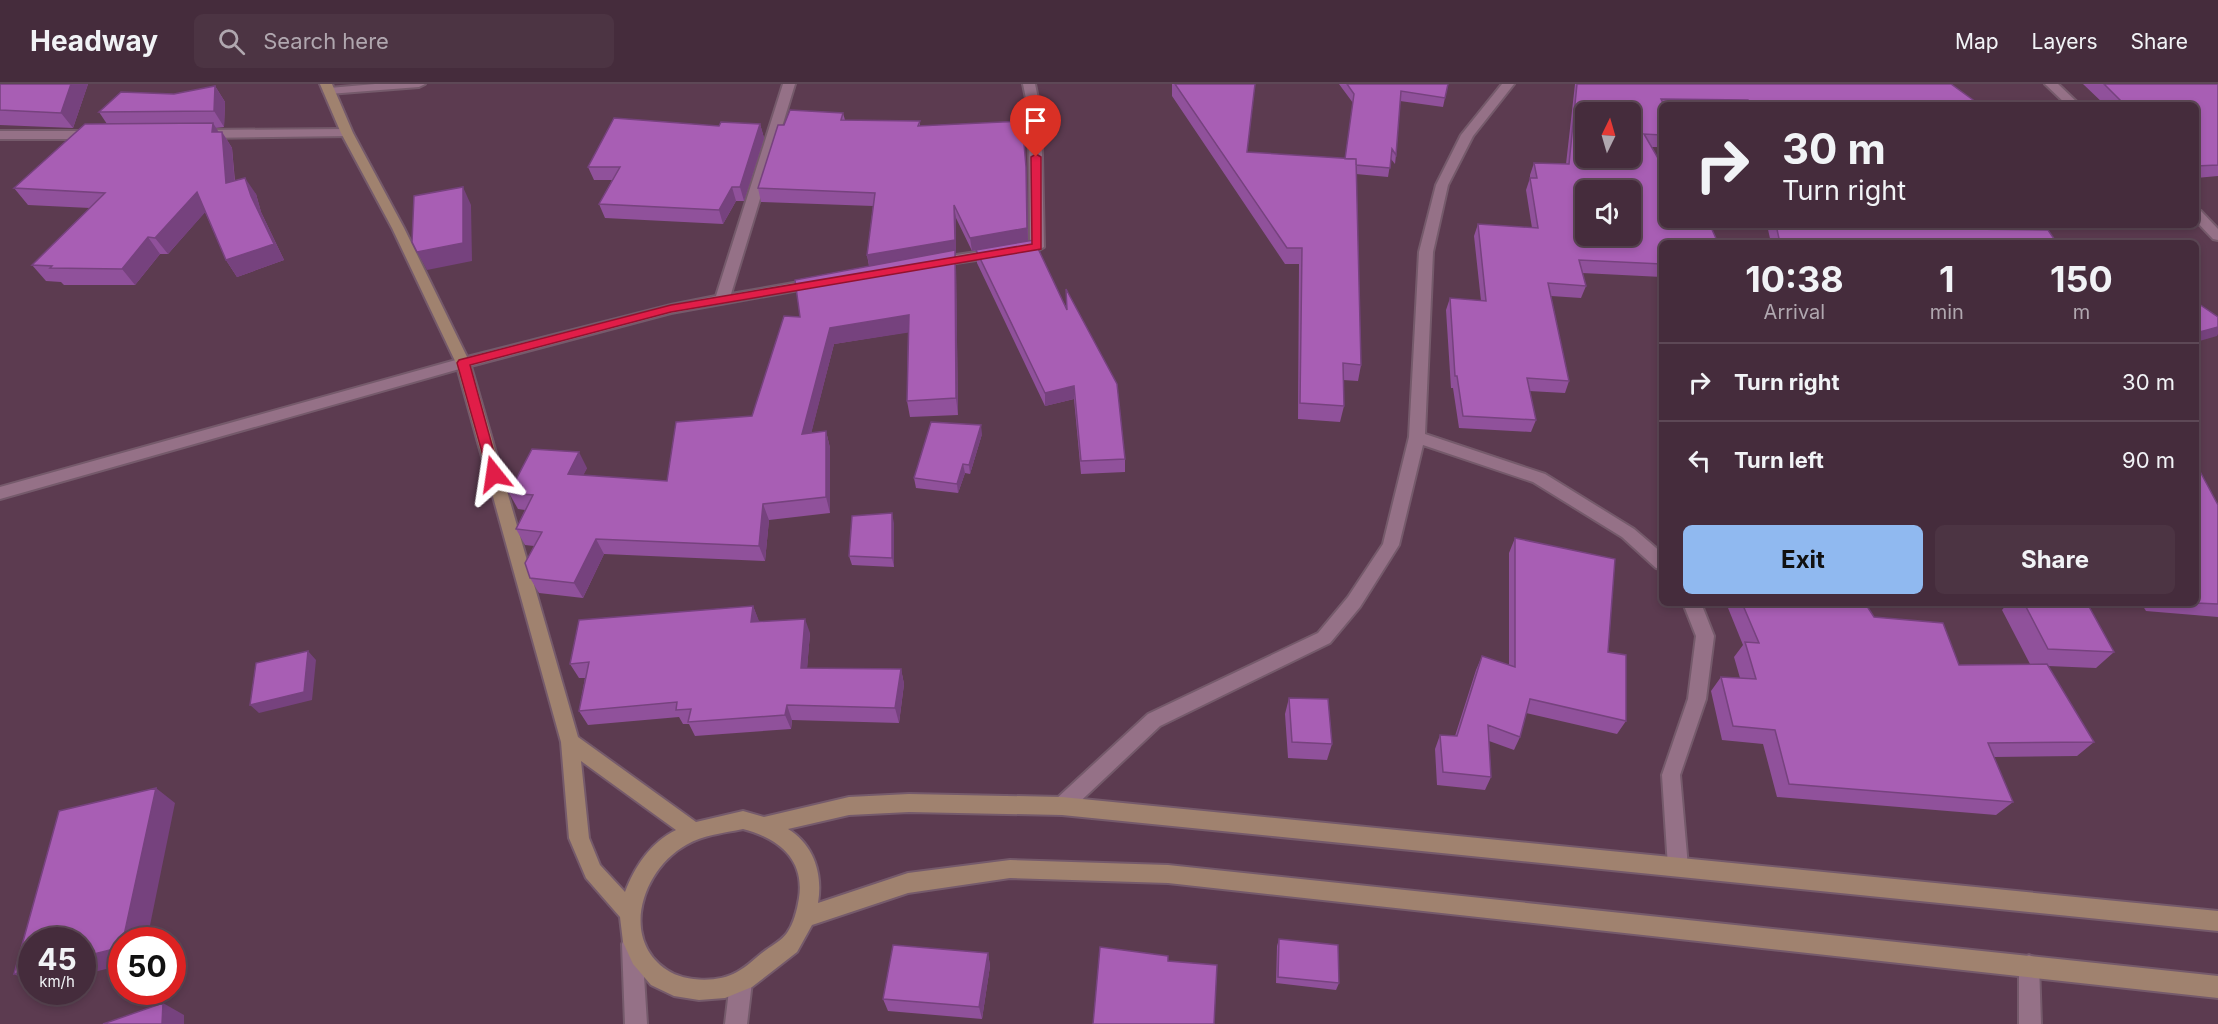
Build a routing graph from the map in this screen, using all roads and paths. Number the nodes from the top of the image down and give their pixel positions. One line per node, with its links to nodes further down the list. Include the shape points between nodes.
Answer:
1 (419, 84): 6 (street)
2 (789, 84): 16 (street)
3 (1029, 84): 14 (street, via 1035,112 1037,247)
4 (1508, 84): 18 (street, via 1467,135 1442,185 1426,252)
5 (2051, 84): 7 (street)
6 (328, 87): 8 (main road)
7 (2071, 102)
8 (347, 133): 9 (street); 17 (main road)
9 (191, 134)
10 (0, 135): 11 (street)
11 (108, 135)
12 (2199, 217): 13 (street)
13 (2218, 236)
14 (927, 264)
15 (836, 280): 16 (street)
16 (722, 300): 17 (street, via 671,309)
17 (463, 363): 19 (street); 22 (main road)
18 (1417, 437): 20 (street, via 1539,478 1628,533); 23 (street, via 1391,544 1354,602 1324,638 1154,720)
19 (0, 493)
20 (1659, 560)
21 (1693, 606): 26 (street, via 1705,636 1697,699 1671,775)
22 (570, 742): 25 (main road); 27 (main road, via 579,838 593,871)
23 (1062, 806): 24 (main road, via 849,806); 26 (main road)
24 (766, 825): 25 (main road, via 743,820); 28 (main road, via 785,835 800,851 809,872 811,894)
25 (692, 830): 27 (main road, via 649,865 635,887)
26 (1678, 867): 29 (main road)
27 (628, 912): 30 (main road)
28 (804, 918): 31 (main road, via 908,883 1010,869 1157,874); 32 (main road, via 792,942)
29 (2218, 921)
30 (632, 943): 32 (main road, via 647,969 673,985 706,990); 34 (street)
31 (2029, 965): 33 (main road); 36 (street)
32 (741, 982): 35 (street)
33 (2218, 987)
34 (636, 1024)
35 (736, 1024)
36 (2030, 1024)

